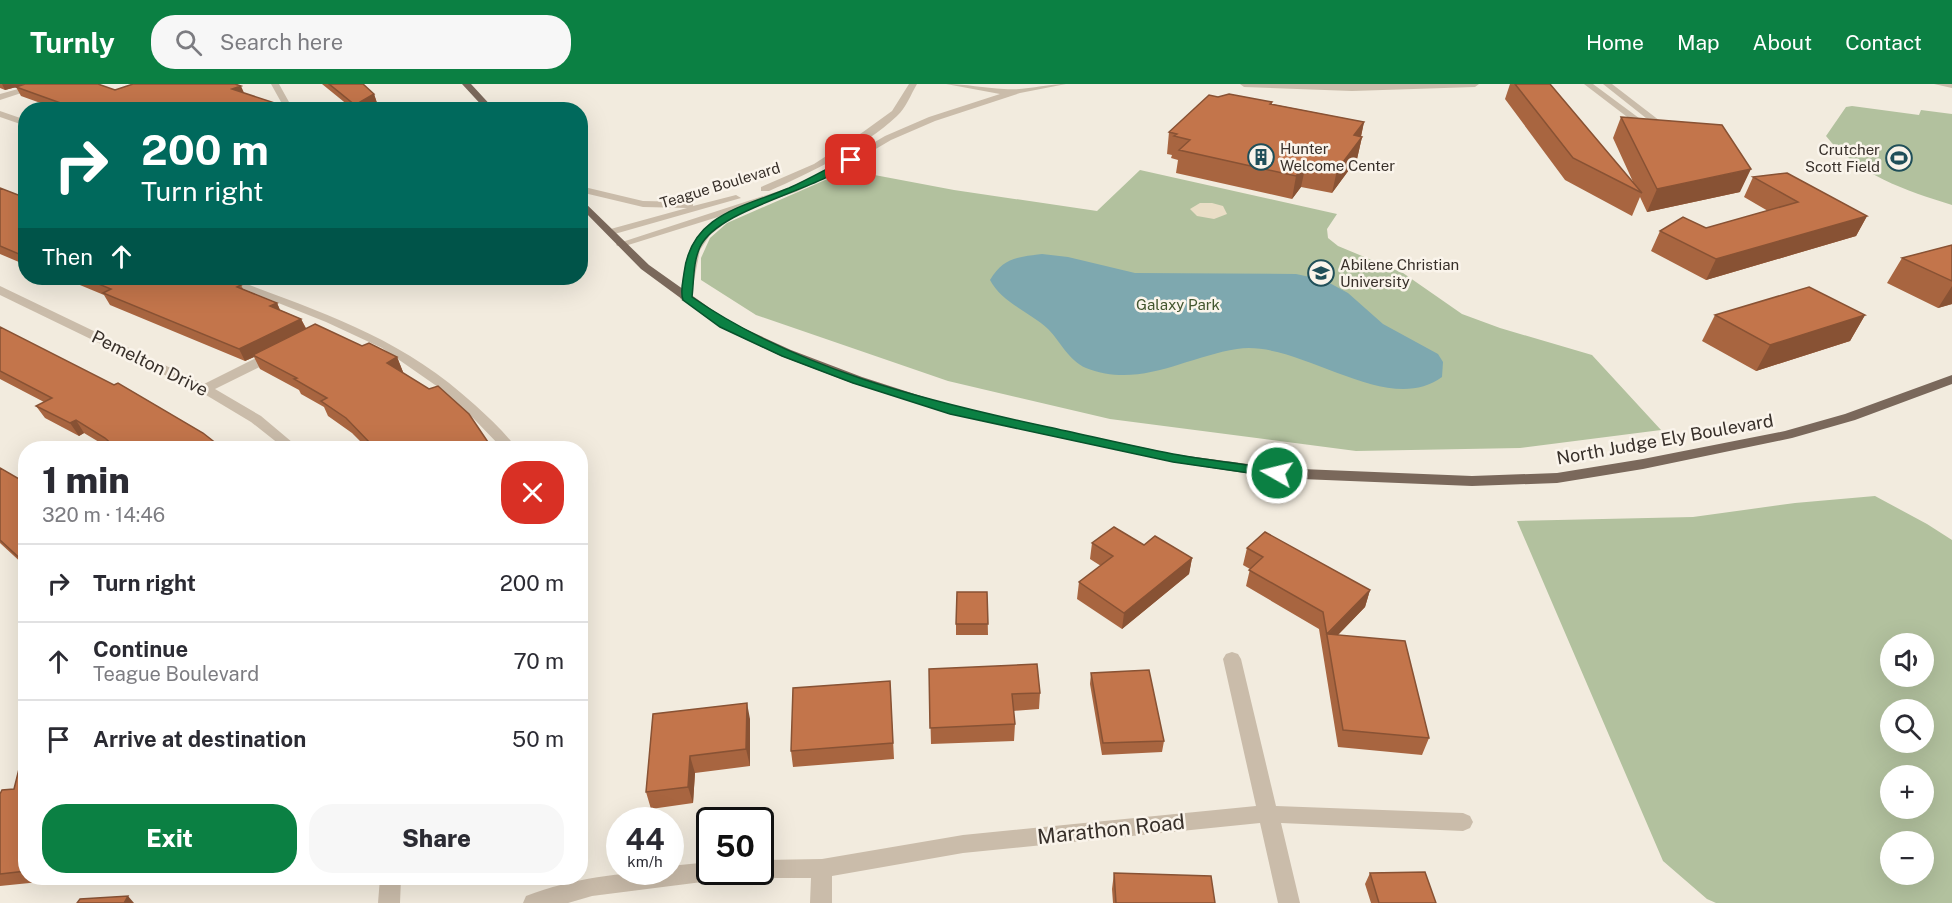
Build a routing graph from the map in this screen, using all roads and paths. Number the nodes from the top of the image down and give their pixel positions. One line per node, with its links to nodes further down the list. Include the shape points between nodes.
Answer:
1 (45, 84): 15 (street)
2 (275, 84): 16 (street)
3 (466, 84): 17 (main road)
4 (913, 84): 19 (street, Teague Boulevard)
5 (950, 84): 14 (street, Teague Boulevard)
6 (1062, 84): 14 (street, Teague Boulevard)
7 (1244, 84): 13 (street)
8 (1475, 84): 13 (street)
9 (1588, 84): 22 (street)
10 (1607, 84): 23 (street)
11 (1938, 84): 12 (street)
12 (1952, 85)
13 (1303, 86)
14 (1017, 91): 20 (street, Teague Boulevard)
15 (0, 97)
16 (285, 102)
17 (483, 102)
18 (0, 114): 21 (street)
19 (904, 115): 20 (street); 25 (street, Teague Boulevard, via 818,166 770,188)
20 (932, 119): 26 (street, Teague Boulevard, via 792,190)
21 (18, 120)
22 (1642, 124)
23 (1659, 124)
24 (588, 191): 25 (street, via 643,204)
25 (716, 204): 28 (street, Teague Boulevard)
26 (751, 204): 29 (street, Teague Boulevard); 32 (street, via 712,227 696,244)
27 (588, 209): 28 (main road, North Judge Ely Boulevard)
28 (611, 232): 29 (main road, North Judge Ely Boulevard)
29 (621, 244): 32 (main road, North Judge Ely Boulevard)
30 (238, 285): 37 (street, via 332,326 366,335 418,366 461,400)
31 (0, 290): 35 (street, Pemelton Drive)
32 (686, 298): 34 (main road, North Judge Ely Boulevard, via 724,324 786,353 955,411 1173,458 1277,473 1472,481 1557,478 1787,435 1850,417)
33 (286, 348): 35 (street)
34 (1952, 378)
35 (204, 388): 36 (street, Pemelton Drive, via 256,419)
36 (283, 441)
37 (502, 441)
38 (1232, 659): 39 (street)
39 (1267, 814): 40 (street, Marathon Road); 41 (street, Marathon Road, via 963,844); 48 (street)
40 (1463, 822)
41 (822, 868): 42 (street, Marathon Road); 47 (street)
42 (774, 869)
43 (696, 873): 46 (street, via 592,886)
44 (390, 885): 45 (street)
45 (389, 903)
46 (534, 903)
47 (821, 903)
48 (1289, 903)

